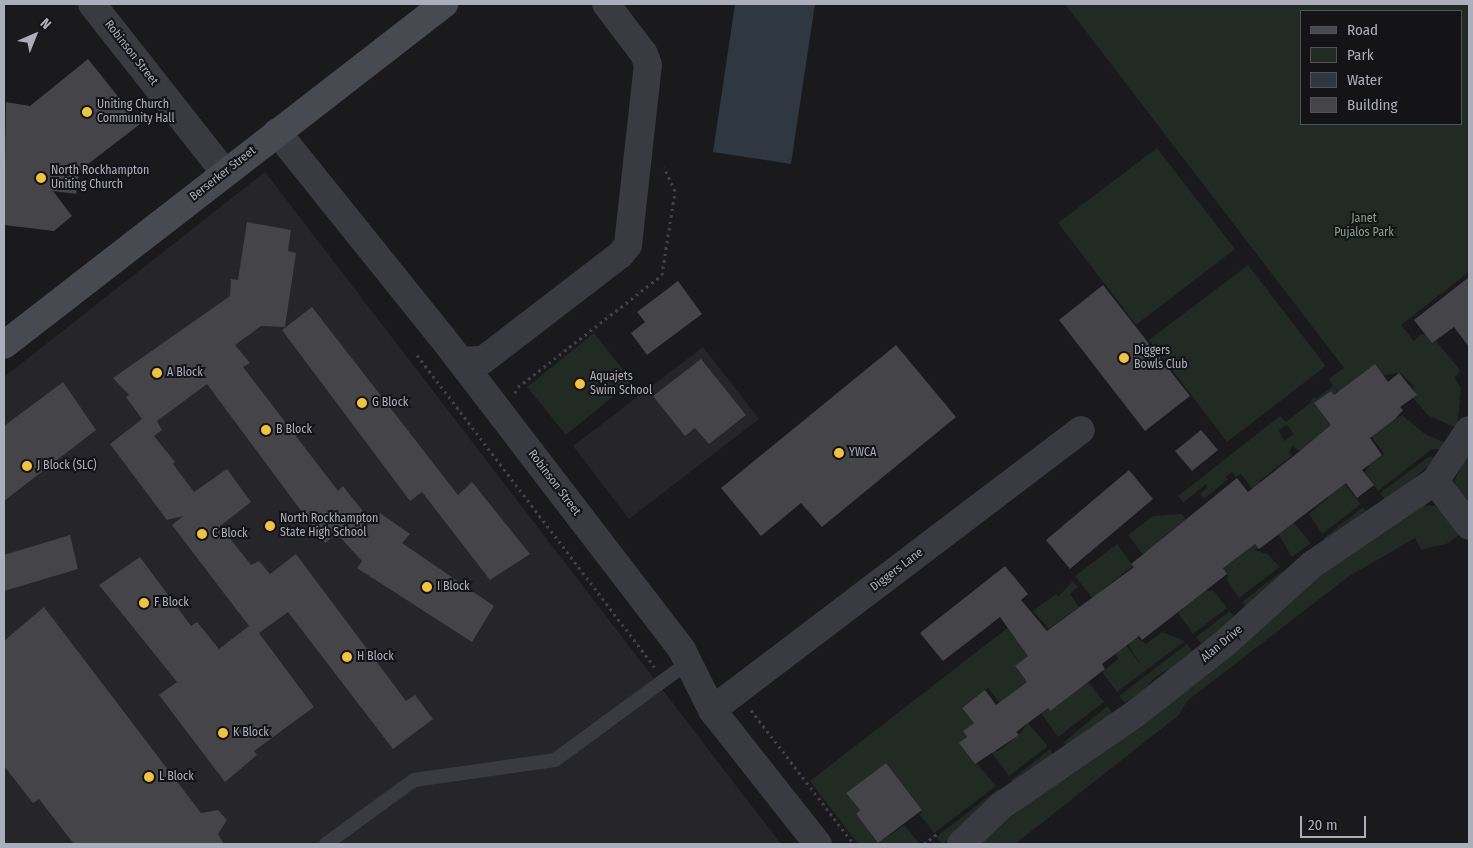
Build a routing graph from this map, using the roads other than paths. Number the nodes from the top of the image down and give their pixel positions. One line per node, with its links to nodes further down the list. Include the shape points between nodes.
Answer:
1 (92, 4): 5 (street, Robinson Street)
2 (444, 4): 4 (street, Berserker Street)
3 (606, 4): 7 (street, via 644,54 648,65 628,245 620,255 483,360)
4 (277, 132): 5 (street, Berserker Street); 7 (street, Robinson Street)
5 (225, 173): 6 (street, Berserker Street)
6 (4, 346)
7 (461, 361): 12 (street, Robinson Street)
8 (1081, 430): 13 (street, Diggers Lane)
9 (1469, 430): 10 (street, Alan Drive)
10 (1435, 481): 11 (street); 16 (street, Alan Drive, via 1312,564 1206,659 1135,714 1000,806)
11 (1469, 526)
12 (689, 662): 13 (street, Robinson Street); 14 (lane, via 555,760 414,780)
13 (712, 710): 15 (street, Robinson Street)
14 (326, 844)
15 (818, 844)
16 (961, 844)

